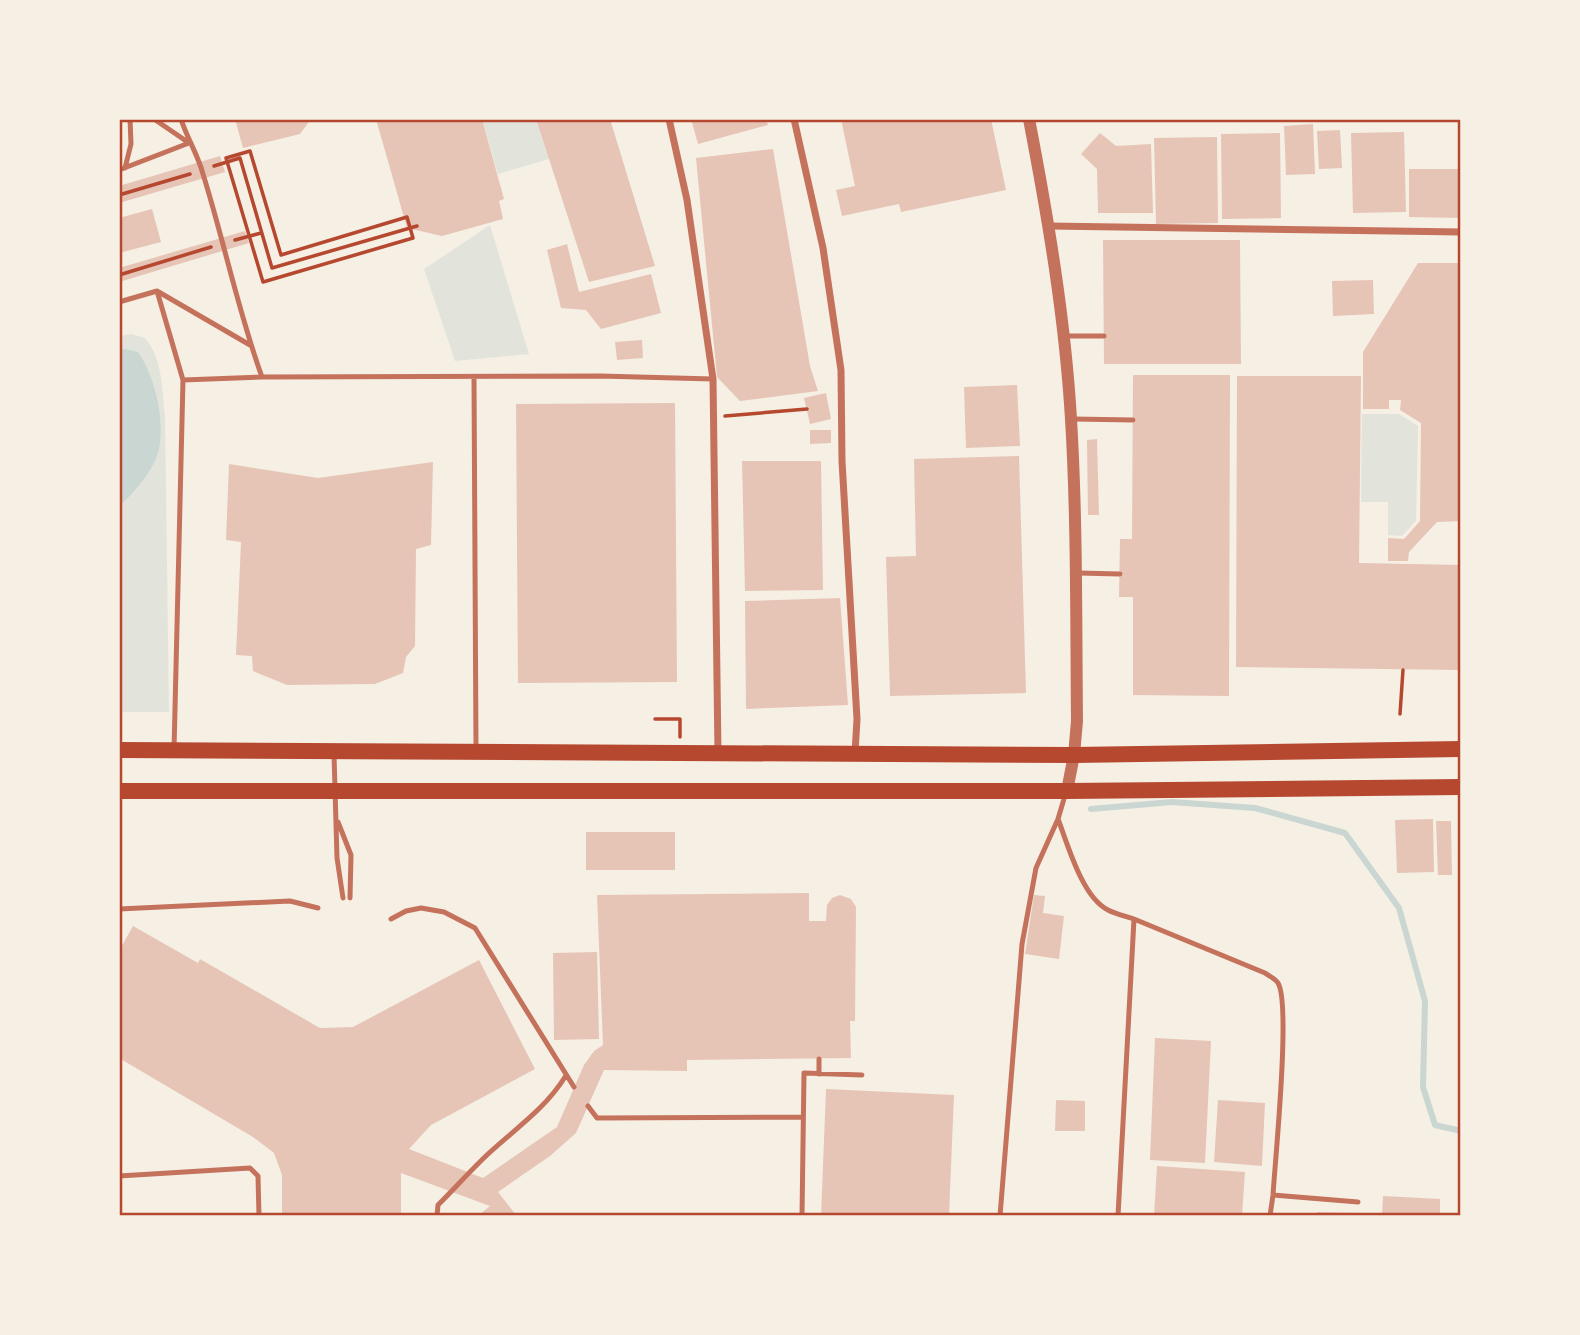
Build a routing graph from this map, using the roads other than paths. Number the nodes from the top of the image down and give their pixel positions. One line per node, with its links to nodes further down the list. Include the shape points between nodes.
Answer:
1 (130, 119): 8 (lane, via 131,144)
2 (154, 119): 7 (lane)
3 (181, 119): 7 (lane)
4 (669, 119): 18 (street, via 693,237)
5 (794, 119): 30 (street, via 823,248 841,370)
6 (1029, 119): 9 (street)
7 (189, 143): 8 (lane); 15 (lane, via 202,170)
8 (122, 169)
9 (1049, 226): 10 (street); 13 (street)
10 (1461, 232)
11 (157, 291): 12 (lane); 15 (lane); 19 (lane)
12 (119, 302)
13 (1063, 336): 14 (lane); 20 (street)
14 (1104, 336)
15 (250, 345): 16 (lane)
16 (262, 377): 17 (lane); 19 (lane)
17 (474, 377): 18 (lane); 28 (lane)
18 (713, 379): 29 (street)
19 (183, 380): 26 (lane)
20 (1071, 419): 21 (lane); 22 (street)
21 (1133, 420)
22 (1075, 573): 23 (lane); 31 (street)
23 (1120, 574)
24 (1461, 749): 31 (main road)
25 (119, 750): 26 (main road)
26 (174, 750): 27 (main road)
27 (334, 751): 28 (main road); 34 (lane)
28 (476, 752): 29 (main road)
29 (718, 753): 30 (main road)
30 (855, 754): 31 (main road)
31 (1074, 755): 35 (street)
32 (1461, 787): 35 (main road)
33 (119, 791): 34 (main road)
34 (334, 791): 35 (main road); 36 (lane)
35 (1067, 791): 37 (lane)
36 (336, 816): 38 (lane); 39 (lane, via 351,855)
37 (1058, 819): 43 (lane, via 1092,898 1107,910); 57 (lane, via 1036,868 1022,944)
38 (343, 898)
39 (350, 898)
40 (318, 908): 41 (lane, via 290,901)
41 (119, 909)
42 (391, 919): 47 (lane, via 421,908 444,912 475,928)
43 (1134, 919): 52 (lane, via 1278,982 1283,1027); 58 (lane)
44 (819, 1059): 45 (lane)
45 (819, 1074): 46 (lane); 50 (lane, via 804,1073)
46 (862, 1075)
47 (565, 1077): 48 (lane); 55 (lane, via 536,1113 438,1205)
48 (574, 1087)
49 (588, 1106): 50 (lane, via 597,1118)
50 (803, 1117): 56 (lane)
51 (119, 1176): 54 (lane, via 250,1168 258,1176)
52 (1273, 1195): 53 (lane); 59 (lane)
53 (1358, 1202)
54 (259, 1216)
55 (437, 1216)
56 (802, 1216)
57 (1000, 1216)
58 (1118, 1216)
59 (1270, 1216)

